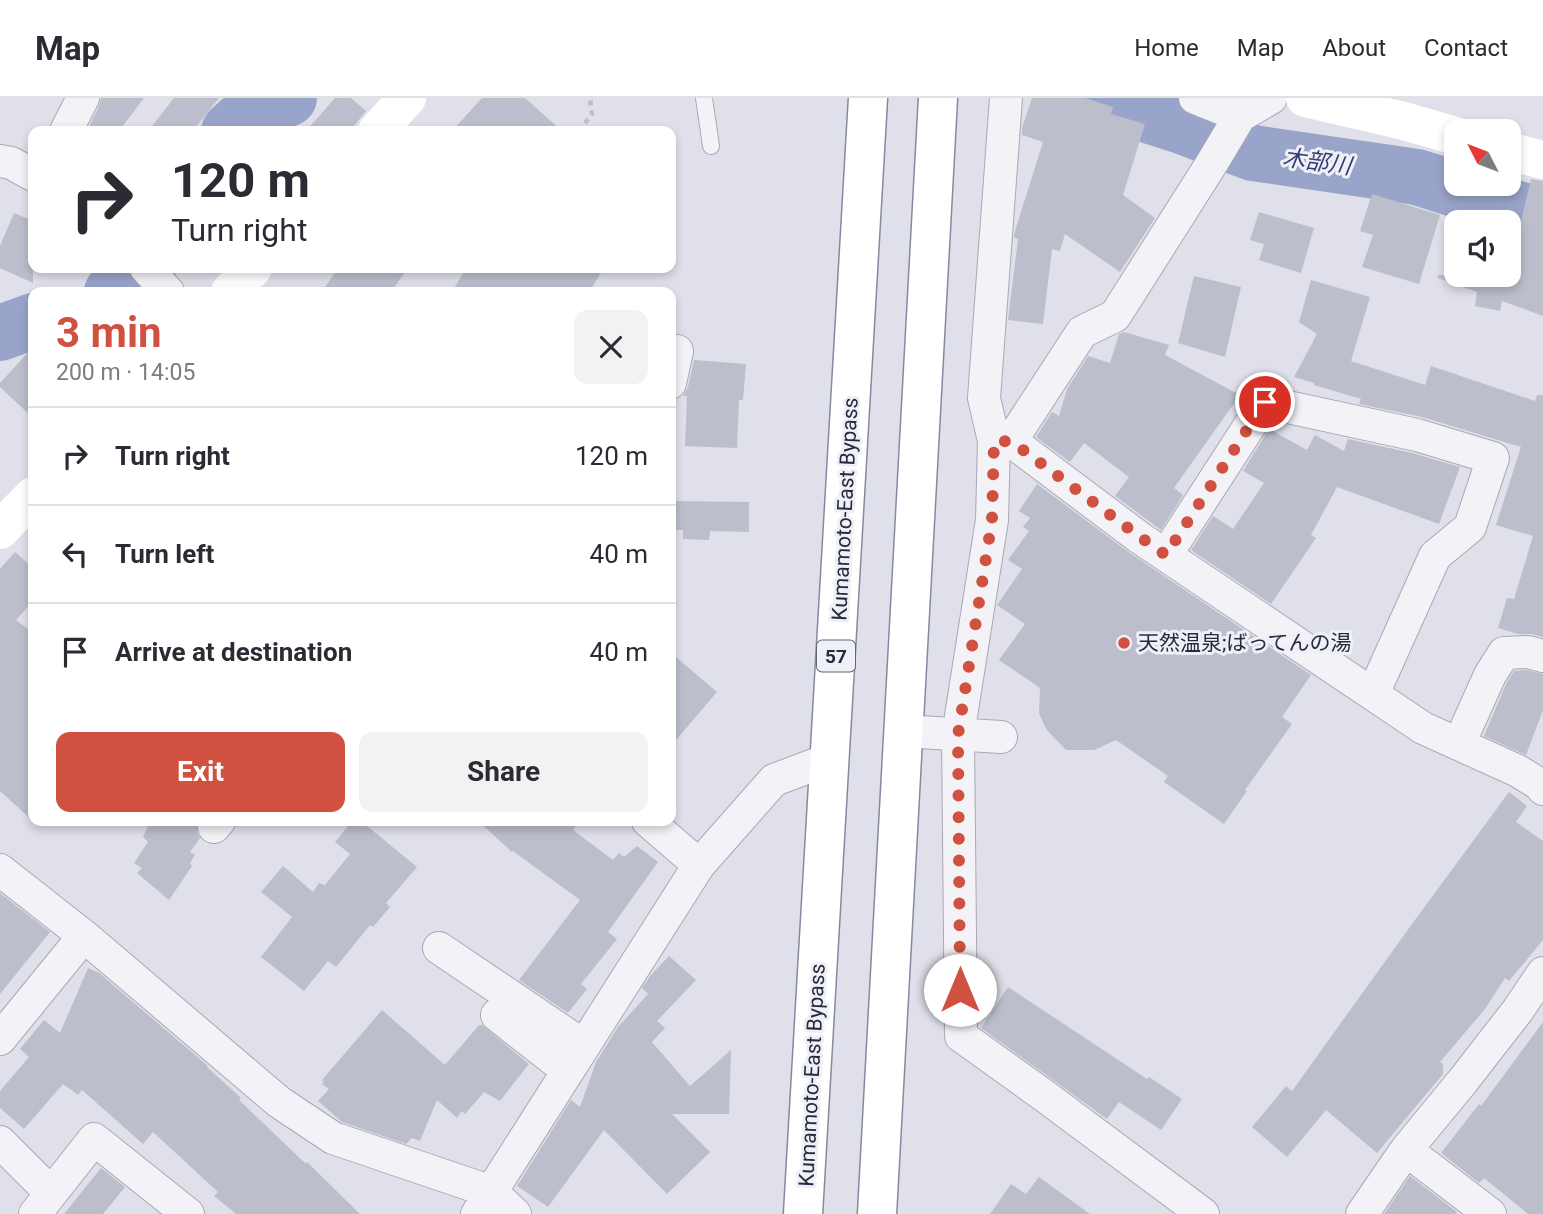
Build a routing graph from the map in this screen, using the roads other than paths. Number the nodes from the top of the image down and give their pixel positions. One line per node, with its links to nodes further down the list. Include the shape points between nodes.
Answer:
1 (83, 98): 11 (street)
2 (407, 98): 12 (main road)
3 (868, 98): 31 (main road, Kumamoto-East Bypass / 57)
4 (938, 98): 27 (main road)
5 (1195, 98): 10 (street)
6 (1271, 98): 10 (street)
7 (1305, 98): 13 (main road)
8 (1006, 99): 21 (street, via 984,398)
9 (706, 104): 14 (lane)
10 (1240, 116): 21 (street, via 1115,316 1082,332)
11 (69, 126)
12 (382, 126)
13 (1444, 133)
14 (711, 146)
15 (1521, 154): 16 (main road)
16 (1543, 160)
17 (248, 273): 18 (main road)
18 (235, 287)
19 (677, 351): 20 (street)
20 (676, 356)
21 (1002, 441): 24 (street); 28 (street)
22 (28, 501): 23 (main road)
23 (0, 530)
24 (1166, 555): 26 (street); 26 (street, via 1265,402 1417,435 1493,458 1470,527 1435,555)
25 (1543, 656): 30 (street, via 1504,653)
26 (1373, 694): 30 (street, via 1423,728)
27 (903, 731): 28 (street); 50 (main road)
28 (958, 735): 29 (street); 51 (street, via 961,1036)
29 (1001, 737)
30 (1459, 744): 32 (street, via 1518,771)
31 (830, 759): 34 (street, via 774,780); 49 (main road, Kumamoto-East Bypass / 57)
32 (1543, 789)
33 (654, 826): 34 (street)
34 (699, 865): 41 (street)
35 (0, 870): 36 (street)
36 (84, 936): 40 (street); 45 (street, via 279,1102 333,1138)
37 (439, 948): 41 (street)
38 (1543, 974): 43 (street)
39 (497, 1015): 41 (street)
40 (0, 1040)
41 (576, 1058): 45 (street)
42 (0, 1142): 44 (street)
43 (1406, 1150): 47 (street); 52 (street)
44 (43, 1203): 46 (street, via 93,1139)
45 (484, 1203): 48 (street)
46 (178, 1211)
47 (1488, 1213)
48 (515, 1214)
49 (803, 1214)
50 (877, 1214)
51 (1203, 1214)
52 (1362, 1214)

